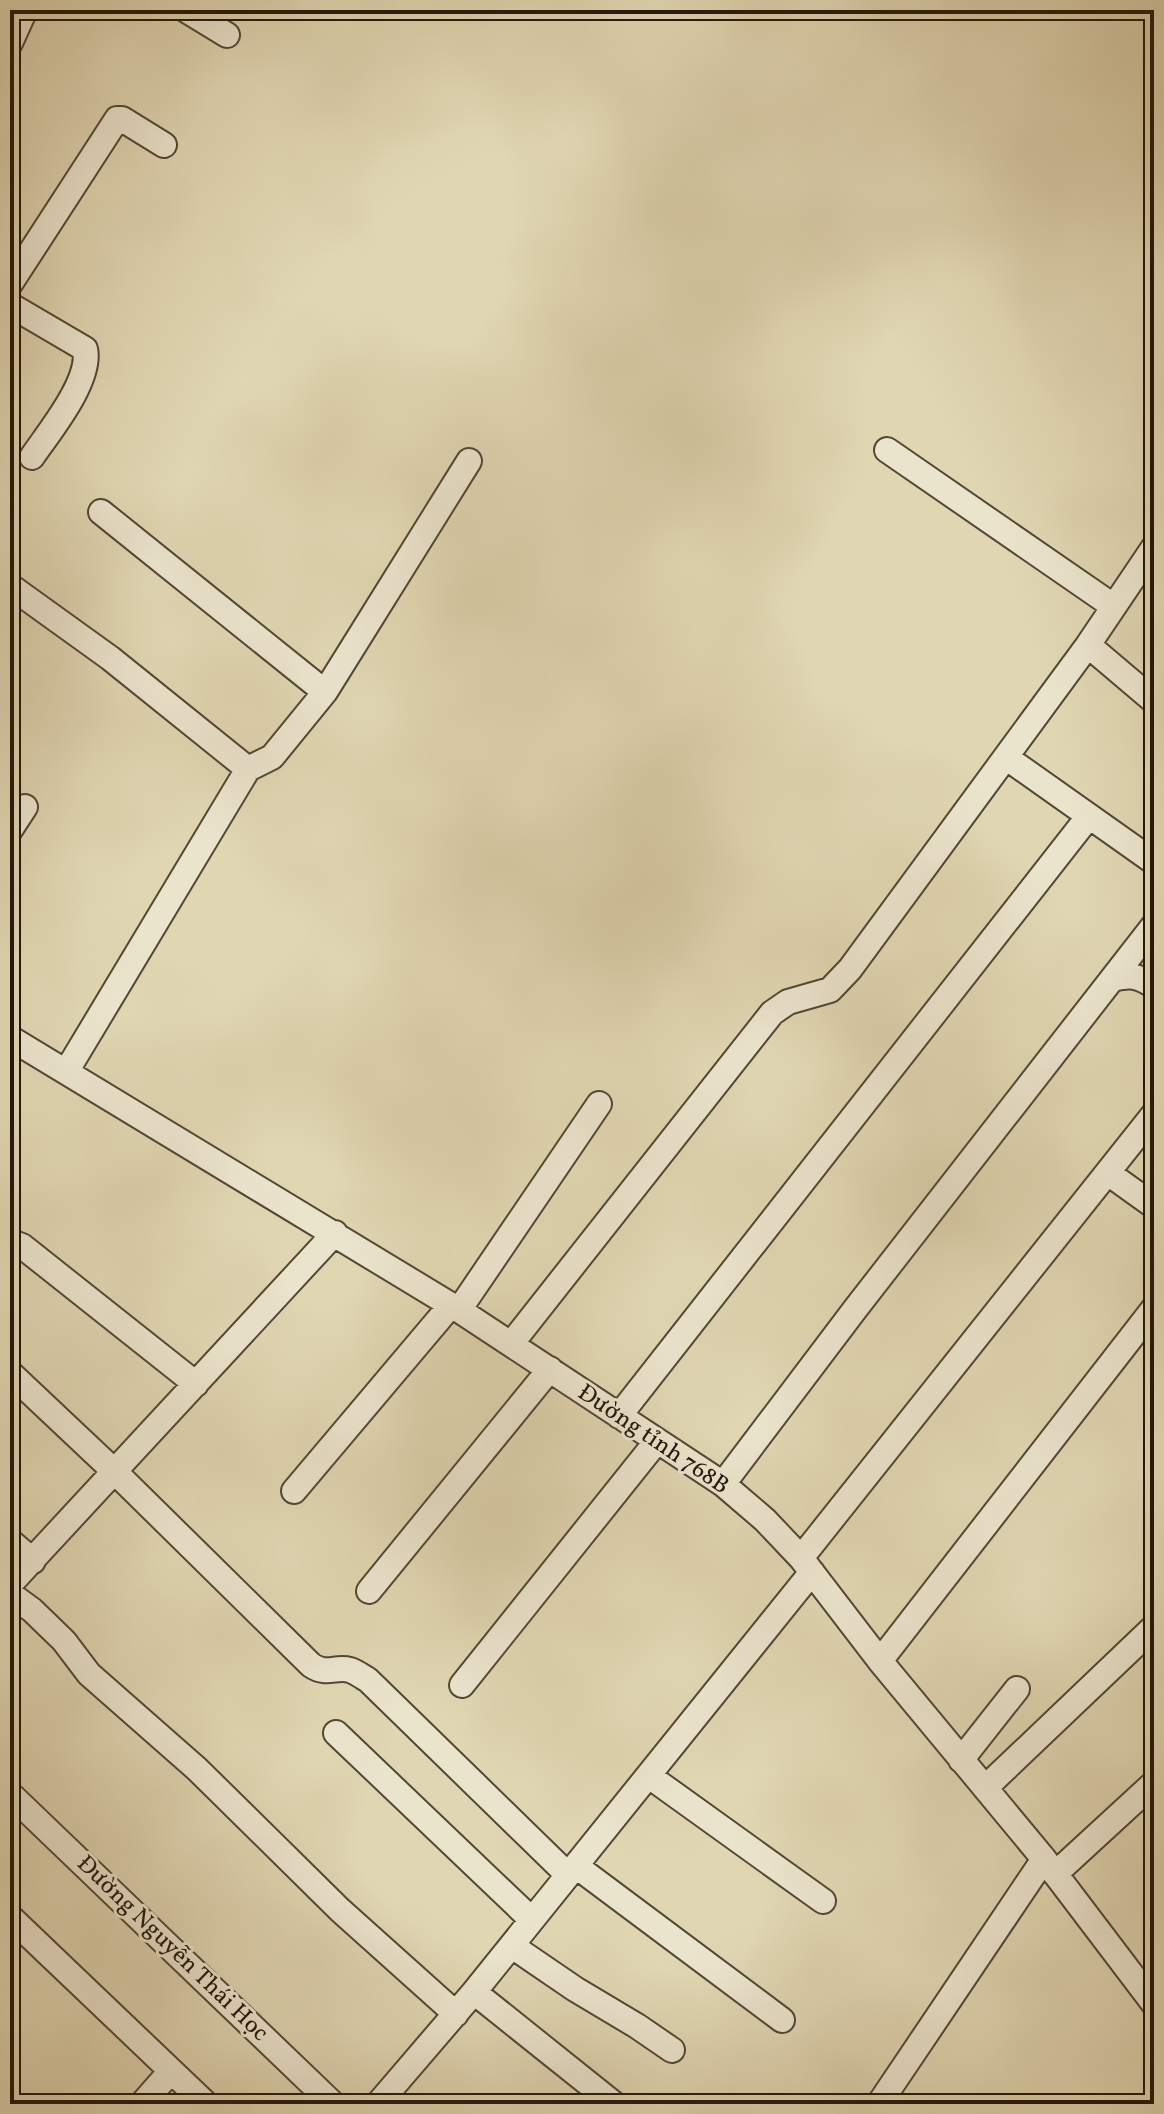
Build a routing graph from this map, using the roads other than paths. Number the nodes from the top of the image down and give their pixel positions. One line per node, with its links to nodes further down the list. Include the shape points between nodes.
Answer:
1 (25, 10): 4 (street)
2 (186, 10): 3 (street)
3 (227, 35)
4 (10, 43)
5 (164, 145): 6 (street, via 117,119)
6 (10, 284)
7 (10, 305): 9 (street, via 85,349 87,357 74,392)
8 (887, 450): 14 (street)
9 (32, 457)
10 (469, 461): 16 (street)
11 (101, 512): 16 (street)
12 (1154, 547): 14 (street)
13 (10, 586): 19 (street)
14 (1113, 606): 15 (street)
15 (1088, 645): 17 (street); 18 (street)
16 (325, 692): 19 (street, via 272,757)
17 (1154, 701)
18 (1007, 758): 21 (street); 38 (street, via 850,969 830,990 788,1002 772,1013)
19 (248, 769): 29 (street)
20 (25, 807): 22 (street)
21 (1089, 816): 23 (street); 42 (street)
22 (10, 830)
23 (1143, 843): 24 (street)
24 (1154, 862)
25 (1154, 925): 26 (street)
26 (1112, 979): 27 (street, via 1130,975); 45 (street)
27 (1154, 986)
28 (10, 1038): 29 (street, Đường tỉnh 768B)
29 (66, 1072): 34 (street, Đường tỉnh 768B)
30 (599, 1104): 36 (street)
31 (1154, 1114): 32 (street)
32 (1108, 1173): 33 (street); 49 (street)
33 (1154, 1206)
34 (335, 1233): 36 (street, Đường tỉnh 768B); 41 (street)
35 (10, 1246): 41 (street, via 22,1246)
36 (455, 1307): 38 (street, Đường tỉnh 768B); 46 (street)
37 (1154, 1308): 54 (street)
38 (511, 1344): 39 (street, Đường tỉnh 768B)
39 (550, 1369): 42 (street, Đường tỉnh 768B); 51 (street)
40 (10, 1373): 44 (street)
41 (196, 1384): 44 (street)
42 (619, 1416): 43 (street, Đường tỉnh 768B)
43 (657, 1441): 45 (street, Đường tỉnh 768B); 55 (street)
44 (115, 1472): 48 (street); 64 (street, via 311,1665 328,1672 349,1670 368,1680)
45 (723, 1484): 49 (street, Đường tỉnh 768B)
46 (294, 1491)
47 (10, 1541): 48 (street)
48 (33, 1561): 50 (street)
49 (806, 1565): 54 (street, Đường tỉnh 768B); 59 (street)
50 (10, 1584)
51 (369, 1591)
52 (10, 1594): 71 (street, via 64,1641 89,1674)
53 (1154, 1627): 61 (street)
54 (880, 1661): 58 (street, Đường tỉnh 768B)
55 (462, 1685)
56 (1017, 1689): 58 (street)
57 (336, 1733): 67 (street)
58 (961, 1760): 61 (street, Đường tỉnh 768B)
59 (649, 1776): 64 (street); 65 (street)
60 (1154, 1783): 63 (street)
61 (985, 1788): 63 (street, Đường tỉnh 768B)
62 (10, 1794): 78 (street, Đường Nguyễn Thái Học)
63 (1049, 1867): 70 (street, Đường tỉnh 768B); 80 (street)
64 (572, 1871): 67 (street); 72 (street)
65 (823, 1901)
66 (10, 1917): 74 (street)
67 (532, 1920): 68 (street)
68 (512, 1946): 69 (street); 73 (street)
69 (474, 1992): 71 (street); 79 (street)
70 (1154, 2004)
71 (456, 2014): 75 (street)
72 (782, 2020)
73 (672, 2050)
74 (171, 2071): 76 (street); 77 (street)
75 (389, 2100)
76 (142, 2104)
77 (206, 2104)
78 (333, 2104)
79 (614, 2104)
80 (879, 2104)

